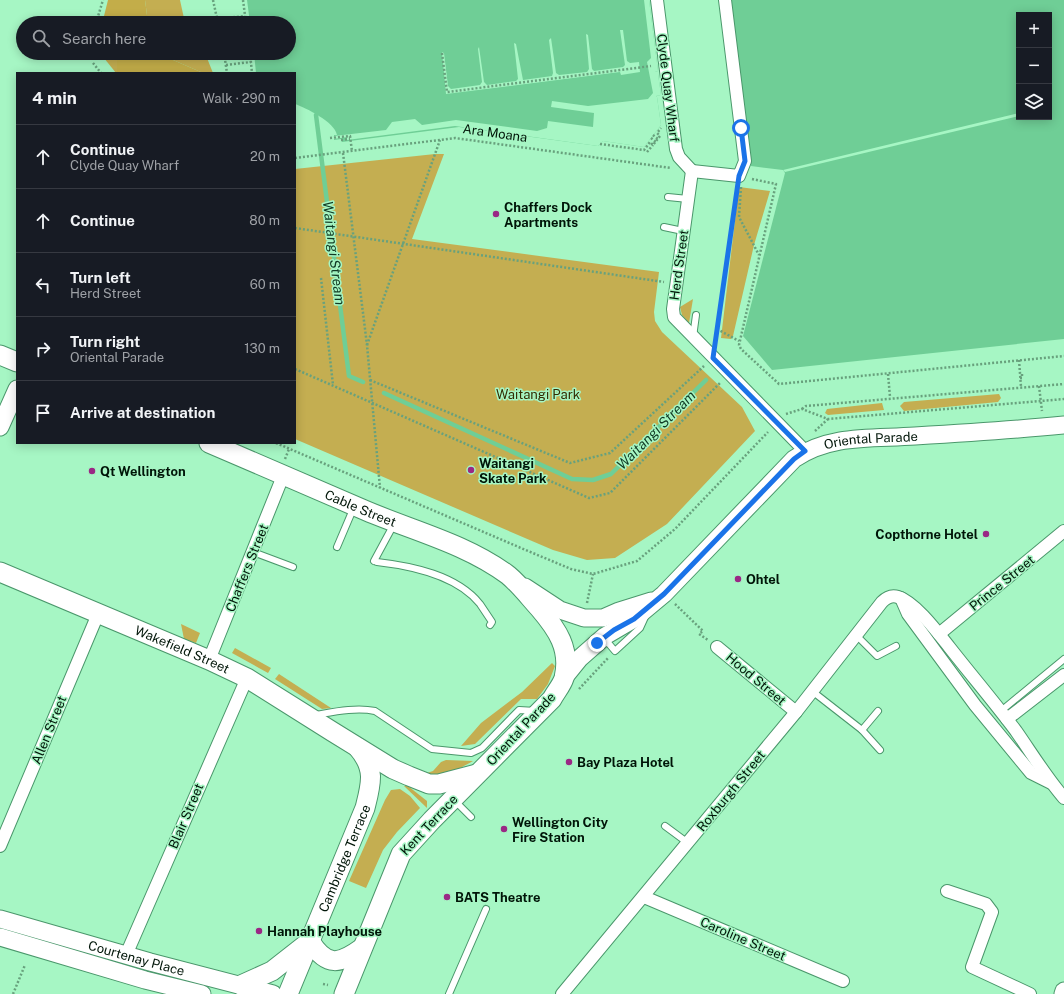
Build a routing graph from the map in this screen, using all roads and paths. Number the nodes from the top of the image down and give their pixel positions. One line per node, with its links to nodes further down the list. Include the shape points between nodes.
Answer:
1 (103, 0): 6 (path)
2 (213, 0): 7 (path)
3 (243, 0): 8 (path)
4 (657, 0): 32 (street, Clyde Quay Wharf, via 676,149)
5 (725, 0): 33 (street, via 745,161)
6 (98, 16)
7 (216, 16)
8 (245, 16)
9 (442, 53): 14 (path, via 447,92)
10 (225, 60): 13 (path)
11 (251, 62): 13 (path); 17 (path)
12 (93, 63): 15 (path)
13 (226, 65): 16 (path)
14 (650, 66)
15 (100, 72)
16 (228, 72)
17 (252, 72)
18 (663, 125): 25 (path, via 657,133 660,136)
19 (653, 135): 25 (path)
20 (330, 138): 22 (path, via 350,136)
21 (651, 138): 25 (path)
22 (350, 139): 23 (path); 28 (path)
23 (341, 140)
24 (440, 140): 28 (path, Ara Moana); 32 (path, Ara Moana, via 455,138); 41 (path)
25 (657, 140): 27 (path)
26 (600, 144): 27 (path, via 644,150 650,142)
27 (653, 145): 29 (path)
28 (352, 151): 30 (path, Ara Moana)
29 (647, 152)
30 (343, 153): 31 (path, Ara Moana); 40 (path)
31 (296, 158)
32 (692, 170): 33 (street); 36 (street, Herd Street)
33 (740, 179): 42 (path, via 739,217); 46 (path)
34 (753, 179): 42 (path, via 776,184)
35 (668, 197): 36 (lane)
36 (688, 199): 39 (street, Herd Street)
37 (664, 227): 39 (lane)
38 (296, 228): 40 (path)
39 (683, 231): 44 (street, Herd Street)
40 (353, 236): 41 (path); 49 (path)
41 (404, 244): 44 (path); 49 (path)
42 (759, 255): 48 (path)
43 (321, 278): 62 (path)
44 (676, 283): 47 (street, Herd Street, via 674,318)
45 (696, 314): 47 (lane)
46 (717, 329): 48 (path); 52 (path)
47 (693, 338): 52 (street, Herd Street)
48 (739, 341): 58 (path, via 741,350 779,384)
49 (367, 345): 60 (path)
50 (0, 355): 54 (main road)
51 (1064, 356): 53 (path)
52 (713, 358): 57 (street, Herd Street); 60 (path, via 610,453 570,463)
53 (1019, 360): 58 (path); 59 (path)
54 (16, 362)
55 (296, 369): 62 (path)
56 (1022, 372): 59 (path)
57 (728, 374): 69 (path, via 610,493 589,498); 79 (street, Herd Street)
58 (888, 374): 66 (path)
59 (1020, 378): 64 (path)
60 (370, 380): 69 (path)
61 (1064, 384): 63 (path)
62 (333, 386): 69 (path)
63 (1039, 386): 64 (path); 68 (path)
64 (1021, 387): 66 (path)
65 (16, 391): 74 (main road)
66 (890, 397): 70 (path, via 806,406)
67 (1064, 399): 68 (path)
68 (1041, 400): 70 (path, via 828,419); 72 (path)
69 (372, 404): 81 (path)
70 (802, 409): 71 (path)
71 (786, 413)
72 (1043, 417)
73 (1064, 425): 79 (main road, Oriental Parade, via 828,442)
74 (0, 427)
75 (770, 429): 89 (path, via 675,529 637,561)
76 (212, 444): 80 (main road, Cable Street)
77 (278, 444): 78 (path)
78 (289, 449): 80 (path); 81 (path)
79 (805, 451): 91 (main road, Oriental Parade, via 794,459)
80 (283, 470): 82 (main road, Cable Street); 86 (street, Chaffers Street)
81 (380, 488): 89 (path, via 571,569)
82 (354, 506): 83 (main road, Cable Street); 85 (lane)
83 (395, 522): 90 (main road, Cable Street, via 477,556); 95 (lane, via 375,561 417,569 452,581 479,603 492,622)
84 (1064, 531): 96 (street, Prince Street)
85 (337, 547)
86 (253, 552): 87 (lane); 101 (street, Chaffers Street)
87 (293, 567)
88 (0, 572): 94 (main road, Wakefield Street)
89 (593, 574): 93 (path)
90 (509, 576): 91 (main road, Cable Street, via 560,610 584,618 603,618); 104 (main road, Cable Street, via 560,635 566,657)
91 (660, 597): 98 (path, via 703,631 699,634); 104 (main road, Oriental Parade, via 634,619 603,637 580,658)
92 (901, 598): 96 (street, via 914,607); 97 (street, Roxburgh Street, via 893,596 885,599); 114 (street, via 908,614 975,705 1032,772)
93 (587, 604)
94 (98, 614): 101 (main road, Wakefield Street); 120 (street, Allen Street)
95 (490, 625)
96 (939, 634): 109 (street)
97 (856, 635): 99 (lane, via 877,656); 105 (street, Roxburgh Street)
98 (717, 646): 108 (street, Hood Street)
99 (896, 646)
100 (1064, 659): 109 (lane)
101 (209, 660): 103 (main road, Wakefield Street)
102 (1064, 675): 109 (street)
103 (247, 678): 110 (main road, Wakefield Street); 128 (street, Blair Street)
104 (563, 680): 106 (main road, Oriental Parade, via 552,699)
105 (812, 691): 108 (street, Roxburgh Street); 111 (lane)
106 (541, 711): 110 (lane, via 519,710 482,748 471,753 432,749 368,710); 115 (main road, Oriental Parade, via 478,774)
107 (878, 711): 111 (lane)
108 (796, 712): 119 (street, Roxburgh Street)
109 (1004, 715): 114 (street)
110 (308, 717): 112 (main road, Wakefield Street)
111 (862, 730): 113 (lane)
112 (355, 744): 115 (main road, Wakefield Street, via 394,769); 126 (main road, Cambridge Terrace, via 371,767 370,789 365,808)
113 (880, 750)
114 (1051, 783): 116 (street)
115 (446, 791): 117 (lane); 127 (main road, Kent Terrace, via 401,854)
116 (1064, 798)
117 (471, 817)
118 (665, 826): 119 (lane)
119 (688, 843): 122 (street, Roxburgh Street)
120 (0, 846)
121 (947, 891): 141 (street, via 986,904 992,912 972,967)
122 (644, 897): 130 (street, Caroline Street); 136 (street, Roxburgh Street)
123 (486, 909): 140 (lane)
124 (0, 919): 128 (main road, Courtenay Place)
125 (0, 937): 133 (main road, Courtenay Place, via 100,968)
126 (310, 941): 127 (main road, via 320,954 332,960 346,959); 132 (main road, via 272,971); 139 (main road, Cambridge Terrace)
127 (362, 948): 134 (main road, Kent Terrace)
128 (126, 955): 133 (main road, Courtenay Place)
129 (25, 966): 137 (path)
130 (843, 981)
131 (323, 984): 134 (path)
132 (241, 985): 133 (main road, Courtenay Place); 138 (main road, Courtenay Place)
133 (200, 986)
134 (336, 989)
135 (1064, 991): 142 (main road)
136 (565, 993)
137 (13, 994)
138 (273, 994)
139 (288, 994)
140 (449, 994)
141 (1030, 994)
142 (1063, 994)

